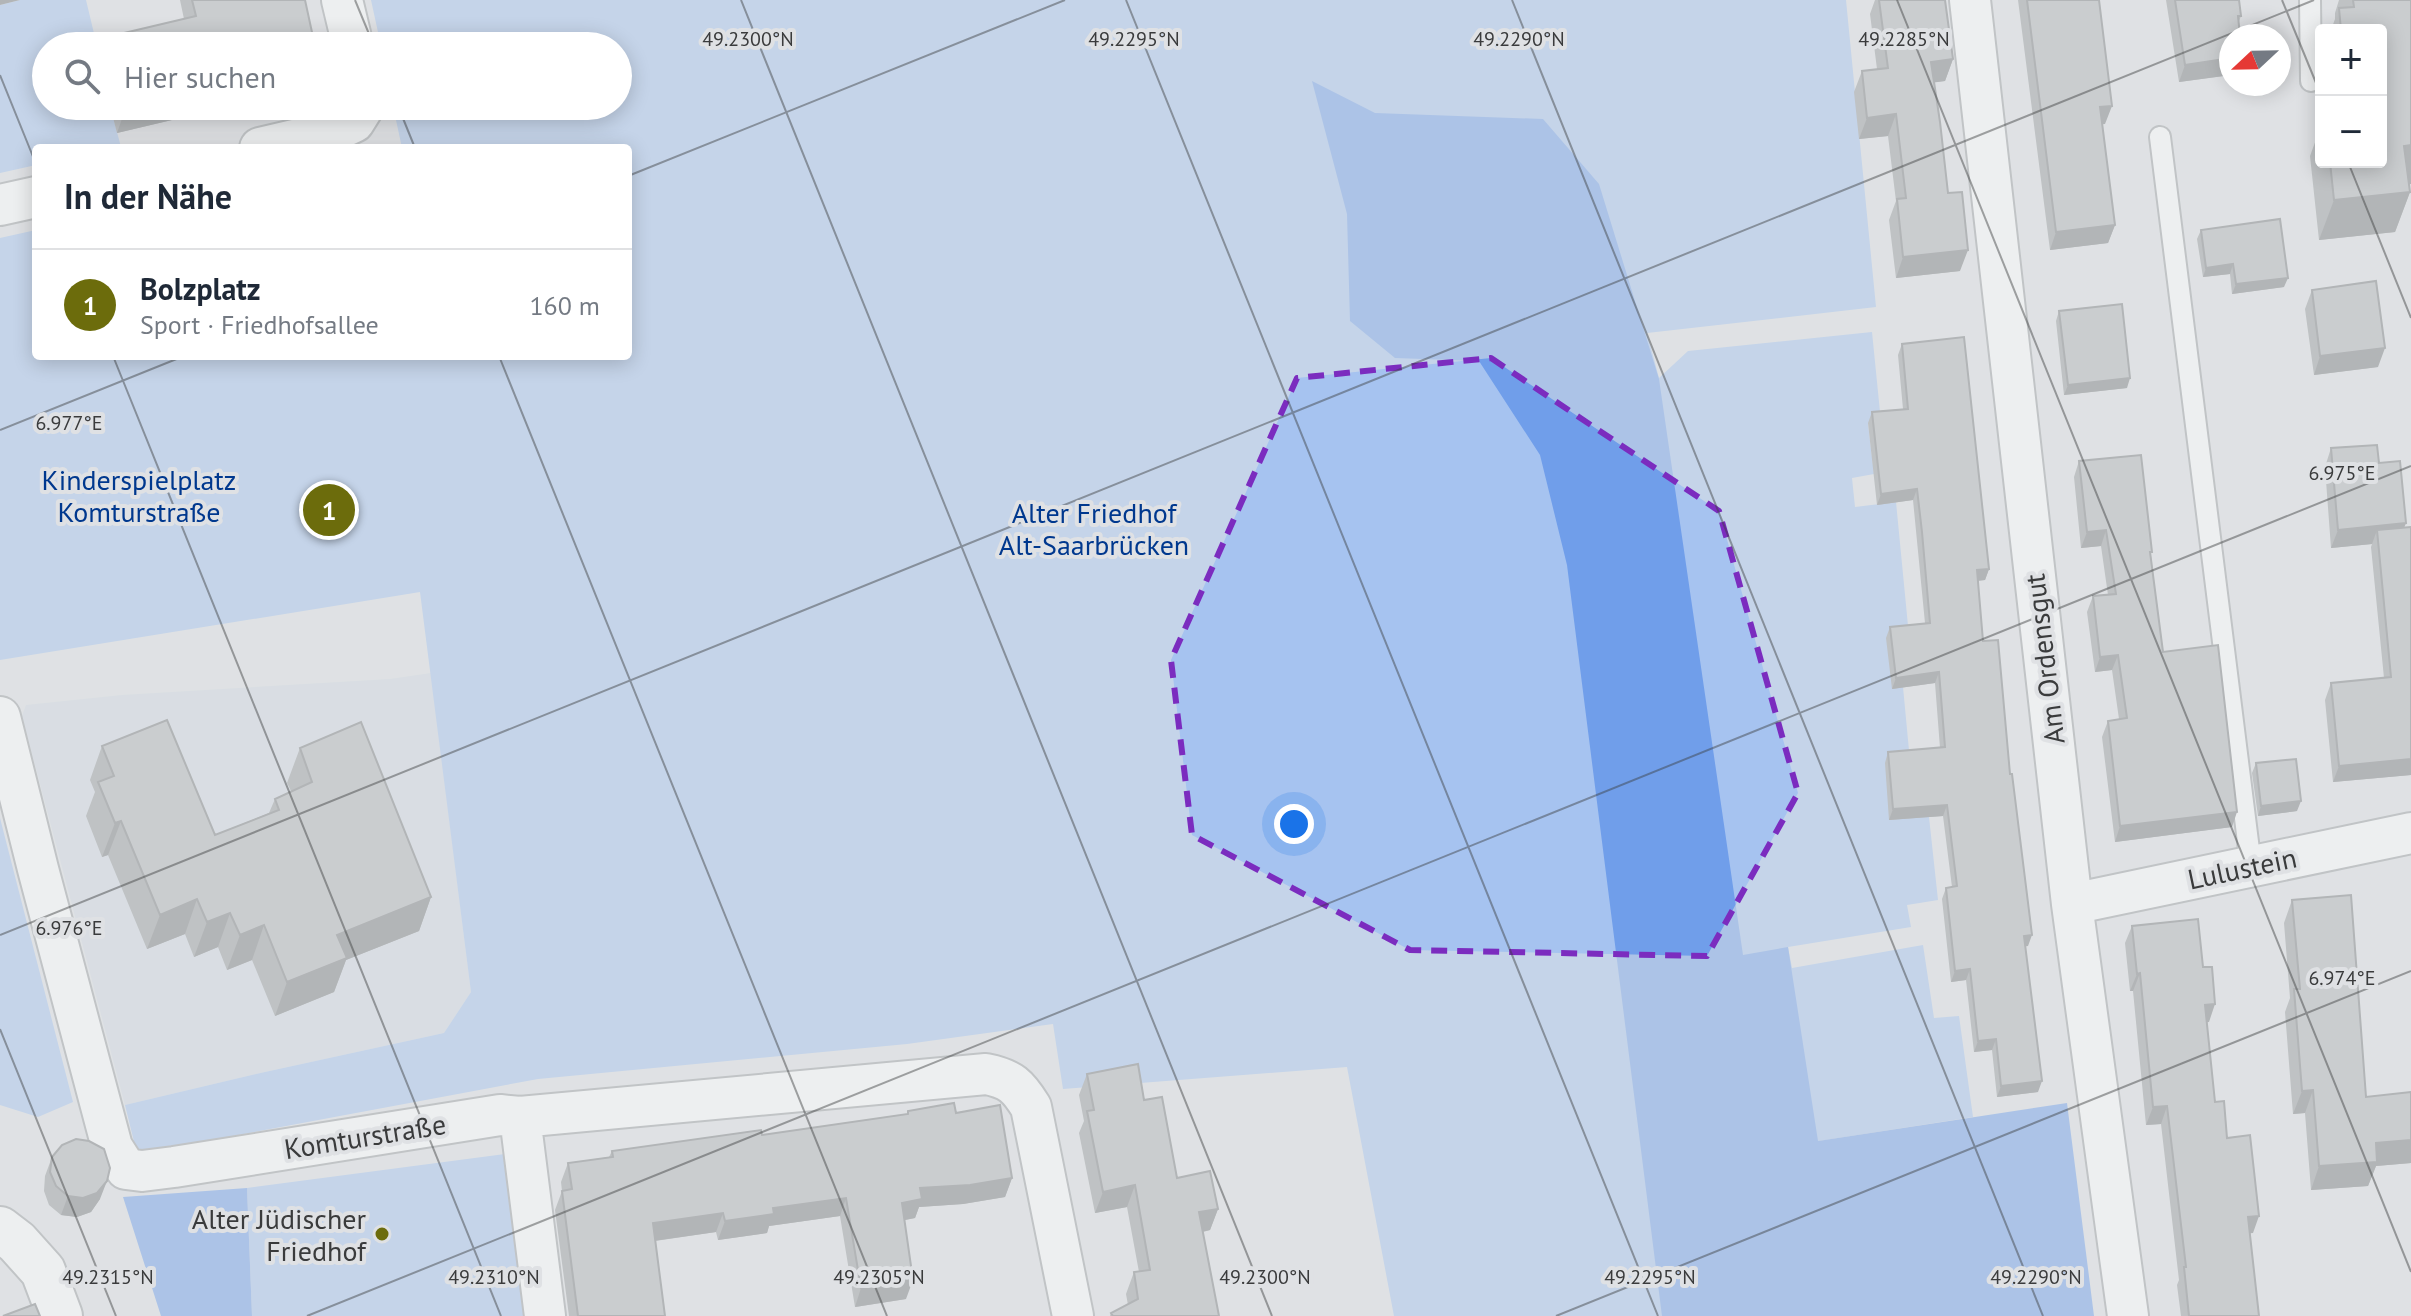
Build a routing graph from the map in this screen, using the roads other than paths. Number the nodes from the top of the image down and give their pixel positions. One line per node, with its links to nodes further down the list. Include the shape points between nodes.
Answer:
1 (342, 0): 4 (street)
2 (1970, 0): 14 (street, Am Ordensgut)
3 (2310, 0): 5 (lane)
4 (350, 32)
5 (2311, 81)
6 (355, 120): 8 (street, via 337,130)
7 (2160, 137): 13 (lane)
8 (277, 144)
9 (32, 198): 10 (street)
10 (0, 205)
11 (0, 717): 15 (street, Komturstraße, via 112,1147 126,1169 164,1169 500,1115)
12 (2411, 833): 13 (street, Lulustein)
13 (2251, 866): 14 (street, Lulustein)
14 (2072, 904): 20 (street, Am Ordensgut)
15 (520, 1117): 18 (street); 19 (street, Komturstraße, via 986,1074 1003,1077 1019,1088 1031,1107)
16 (0, 1229): 17 (street, via 43,1271)
17 (60, 1316)
18 (545, 1316)
19 (1073, 1316)
20 (2128, 1316)

